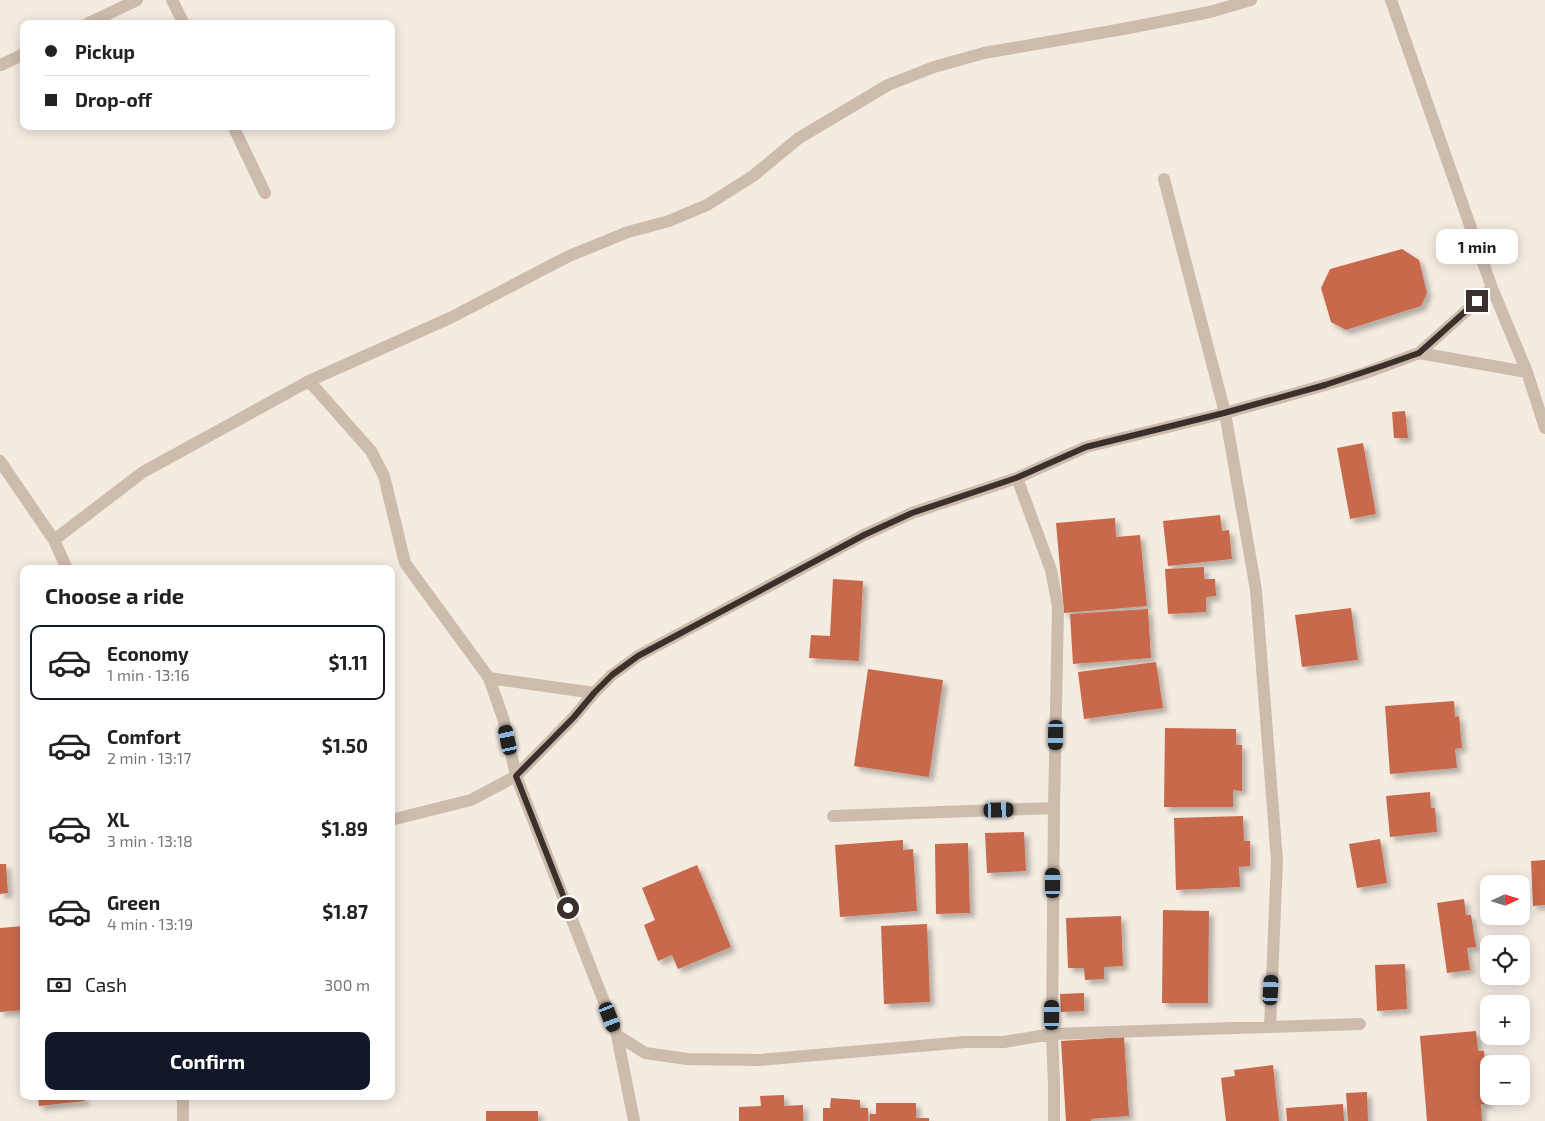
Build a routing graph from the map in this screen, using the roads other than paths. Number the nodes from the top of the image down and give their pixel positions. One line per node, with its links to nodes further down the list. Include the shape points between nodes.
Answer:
1 (137, 0): 5 (street)
2 (172, 0): 6 (street)
3 (1251, 0): 15 (street, via 1210,12 984,53 934,66 888,84 799,138 753,176 708,206 628,232 569,256 450,318)
4 (1392, 0): 12 (street)
5 (95, 20)
6 (182, 20)
7 (20, 56): 8 (street)
8 (0, 64)
9 (235, 130): 11 (street)
10 (1164, 179): 16 (street)
11 (265, 193)
12 (1492, 288): 13 (street); 14 (street)
13 (1419, 353): 14 (street); 16 (street, via 1364,373)
14 (1527, 372): 17 (street)
15 (309, 380): 20 (street, via 143,472); 22 (street, via 371,451 384,476 405,563)
16 (1224, 413): 19 (street, via 1086,447); 29 (street, via 1256,590 1277,861)
17 (1545, 428)
18 (0, 461): 20 (street)
19 (1016, 478): 23 (street, via 912,513 864,535 638,656); 25 (street, via 1051,570 1058,606)
20 (54, 540): 21 (street)
21 (65, 565)
22 (488, 678): 23 (street); 24 (street, via 504,721)
23 (594, 693): 24 (street)
24 (516, 776): 27 (street, via 471,800); 31 (street)
25 (1054, 808): 26 (street); 30 (street)
26 (833, 816)
27 (395, 819)
28 (1360, 1024): 29 (street)
29 (1270, 1027): 30 (street)
30 (1052, 1034): 31 (street, via 1004,1042 965,1042 760,1060 687,1059 644,1052); 35 (street)
31 (617, 1035): 34 (street)
32 (182, 1100): 33 (street)
33 (183, 1121)
34 (634, 1121)
35 (1054, 1121)

